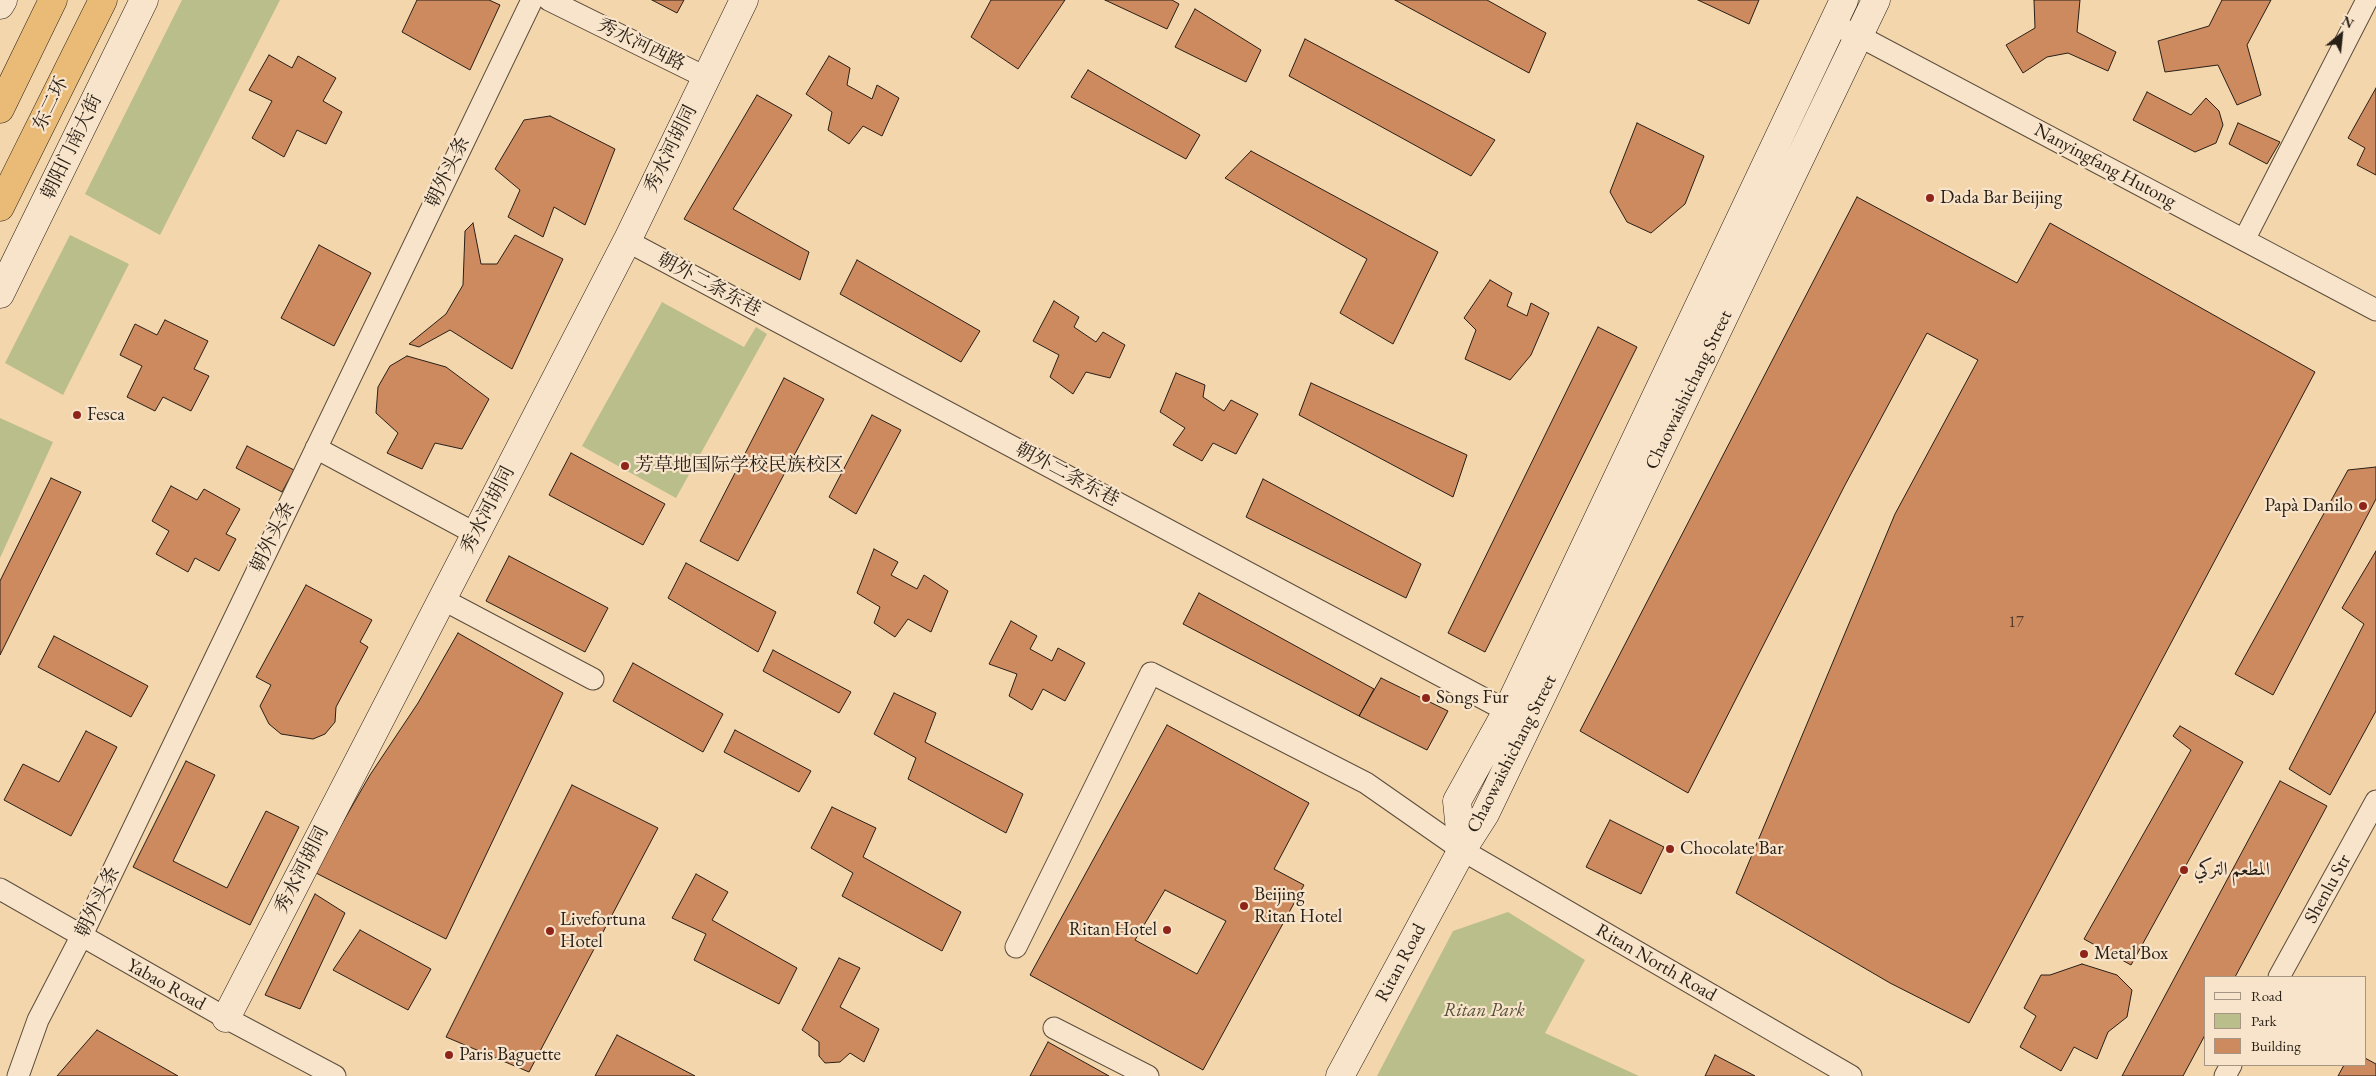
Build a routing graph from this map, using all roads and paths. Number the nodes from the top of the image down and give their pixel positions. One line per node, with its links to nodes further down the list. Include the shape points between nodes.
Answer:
1 (3, 0): 11 (main road)
2 (53, 0): 15 (highway)
3 (103, 0): 16 (highway, 东二环)
4 (144, 0): 19 (main road, 朝阳门南大街)
5 (532, 0): 21 (street, 朝外头条)
6 (549, 0): 14 (street, 秀水河西路)
7 (744, 0): 14 (main road, 秀水河胡同)
8 (1844, 0): 12 (main road, Chaowaishichang Street)
9 (1876, 0): 13 (main road, Chaowaishichang Street)
10 (2367, 0): 17 (street)
11 (0, 5)
12 (1832, 24): 13 (street, Nanyingfang Hutong); 25 (main road, Chaowaishichang Street)
13 (1859, 36): 17 (street, Nanyingfang Hutong); 27 (main road, Chaowaishichang Street, via 1485,814)
14 (705, 77): 18 (main road, 秀水河胡同)
15 (3, 99)
16 (0, 207)
17 (2244, 240): 20 (street, Nanyingfang Hutong)
18 (626, 242): 22 (main road, 秀水河胡同); 25 (street, 朝外二条东巷)
19 (0, 294)
20 (2376, 310)
21 (316, 448): 22 (street); 29 (street, 朝外头条)
22 (476, 534): 23 (main road, 秀水河胡同)
23 (442, 600): 24 (street); 32 (main road, 秀水河胡同)
24 (593, 679)
25 (1507, 711): 27 (main road, Chaowaishichang Street, via 1457,801)
26 (2376, 801): 31 (street, Shenlu Str)
27 (1462, 850): 30 (street, Ritan North Road, via 1366,783 1150,673); 37 (main road, Ritan Road); 38 (street, Ritan North Road)
28 (0, 889): 29 (street, Yabao Road)
29 (81, 937): 32 (street, Yabao Road); 34 (street, 朝外头条, via 38,1020)
30 (1016, 947)
31 (2280, 976)
32 (226, 1018): 35 (street, Yabao Road)
33 (1054, 1028): 36 (street)
34 (18, 1076)
35 (335, 1076)
36 (1148, 1076)
37 (1340, 1076)
38 (1851, 1076)

